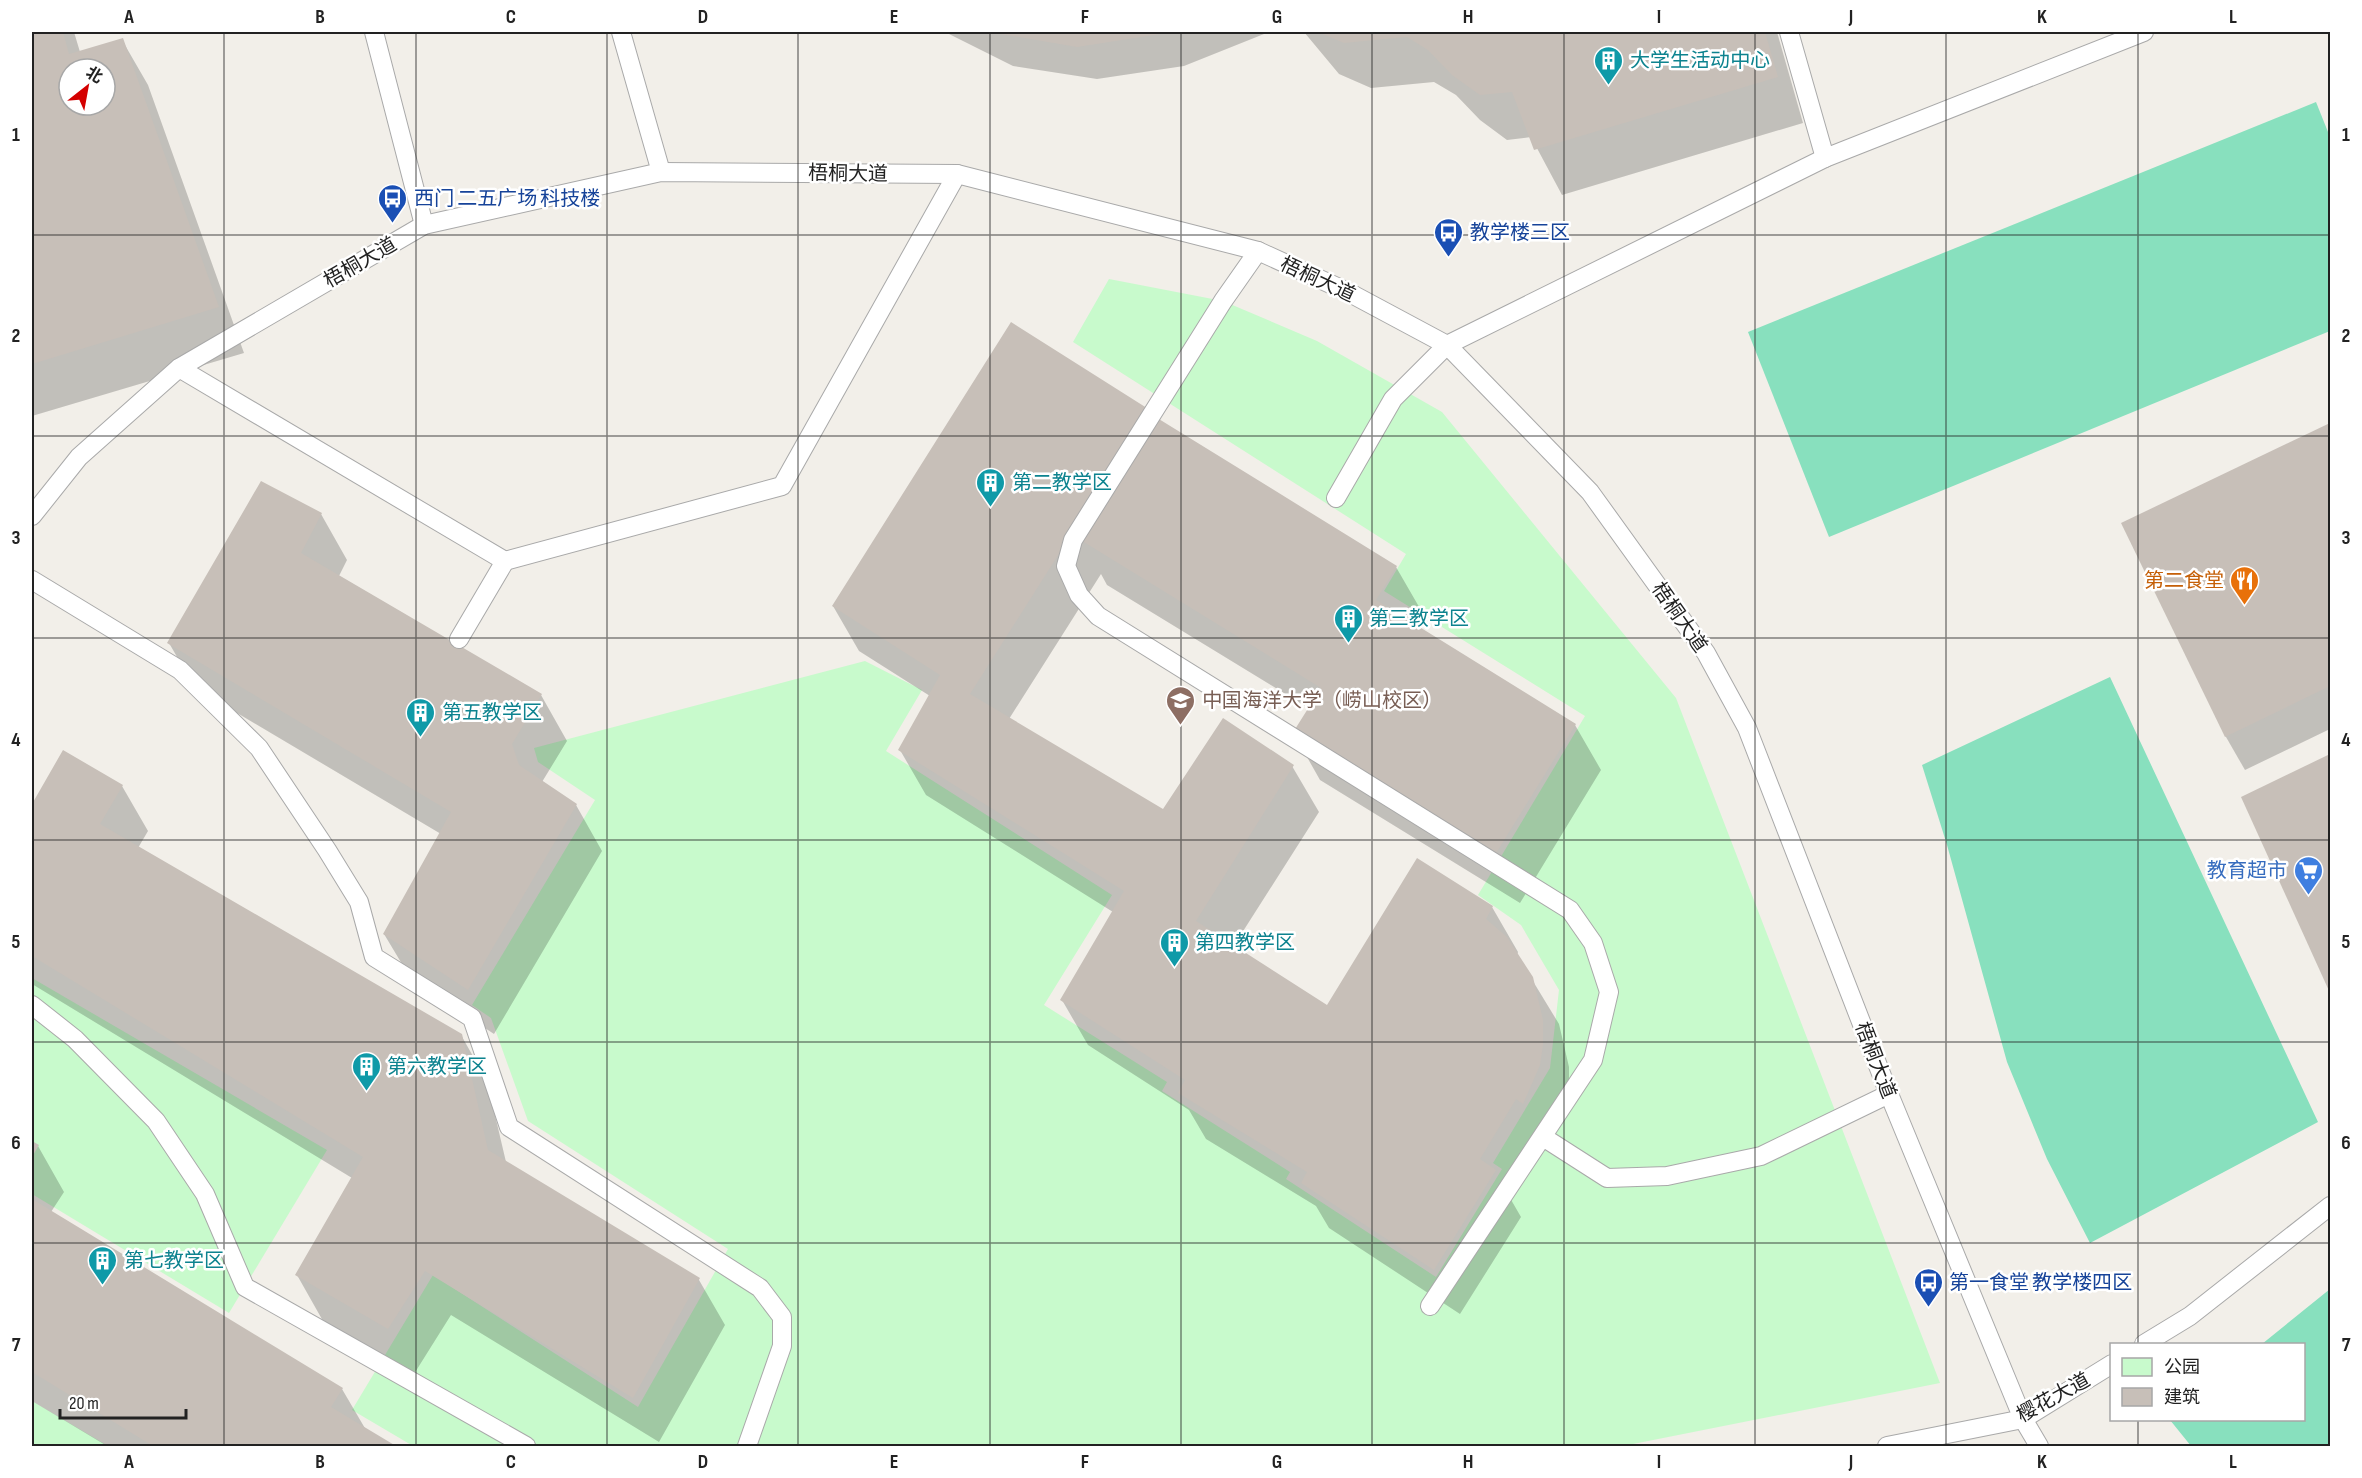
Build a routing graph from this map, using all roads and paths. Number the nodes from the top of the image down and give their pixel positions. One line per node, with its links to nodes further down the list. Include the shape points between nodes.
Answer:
1 (374, 32): 8 (lane)
2 (621, 32): 6 (lane)
3 (1789, 32): 5 (lane)
4 (2144, 32): 5 (lane)
5 (1825, 158): 10 (lane)
6 (661, 172): 7 (lane, 梧桐大道); 8 (lane, 梧桐大道)
7 (957, 174): 9 (lane, 梧桐大道); 14 (lane, via 782,486)
8 (423, 225): 11 (lane, 梧桐大道)
9 (1258, 251): 10 (lane, 梧桐大道, via 1348,292); 19 (lane, via 1073,540 1066,566 1079,595 1098,616 1570,910 1593,943 1609,992 1593,1060)
10 (1447, 345): 12 (lane, via 1393,399); 18 (lane, 梧桐大道, via 1590,492 1706,652 1747,728)
11 (179, 368): 13 (lane, 梧桐大道, via 79,457); 14 (lane)
12 (1336, 498)
13 (32, 516)
14 (505, 561): 16 (lane)
15 (32, 580): 26 (lane, via 180,670 259,748 359,902 374,957 472,1018 509,1127 760,1288 782,1317 782,1346)
16 (459, 639)
17 (32, 1005): 25 (lane, via 75,1039 156,1121 205,1194 245,1287)
18 (1889, 1094): 19 (lane, via 1761,1156 1667,1176 1607,1178); 24 (lane, 梧桐大道)
19 (1543, 1137): 21 (lane)
20 (2331, 1206): 22 (lane, via 2190,1316)
21 (1430, 1306)
22 (2146, 1343)
23 (2110, 1365): 24 (lane, 樱花大道)
24 (2023, 1419): 27 (lane, 樱花大道); 28 (lane, 梧桐大道)
25 (526, 1446)
26 (747, 1446)
27 (1887, 1446)
28 (2039, 1446)

